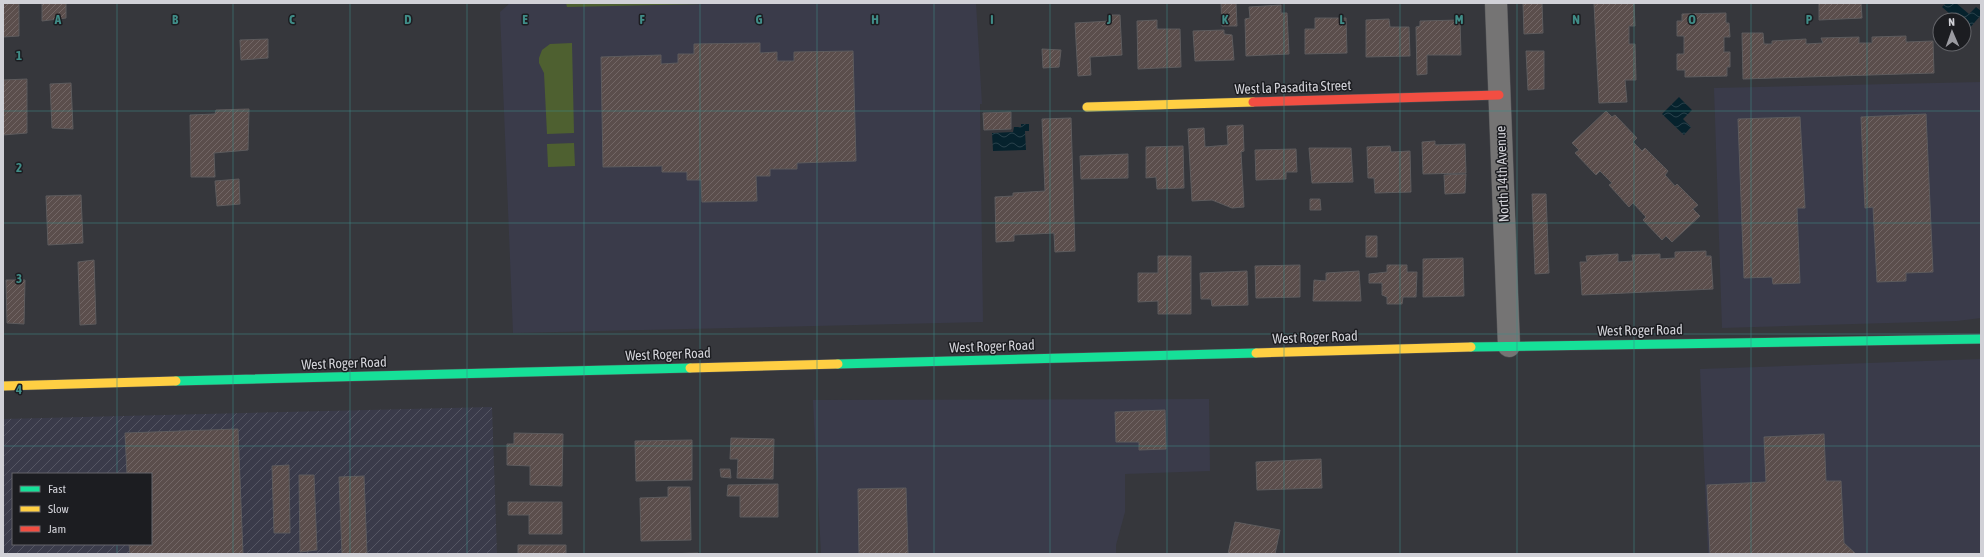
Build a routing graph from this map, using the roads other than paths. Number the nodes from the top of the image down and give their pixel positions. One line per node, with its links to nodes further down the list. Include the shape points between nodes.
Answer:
1 (1496, 3): 2 (street, North 14th Avenue)
2 (1499, 95): 3 (street, West la Pasadita Street); 5 (street, North 14th Avenue)
3 (1087, 107)
4 (1981, 339): 5 (street, West Roger Road)
5 (1510, 346): 6 (street, West Roger Road)
6 (3, 386)

